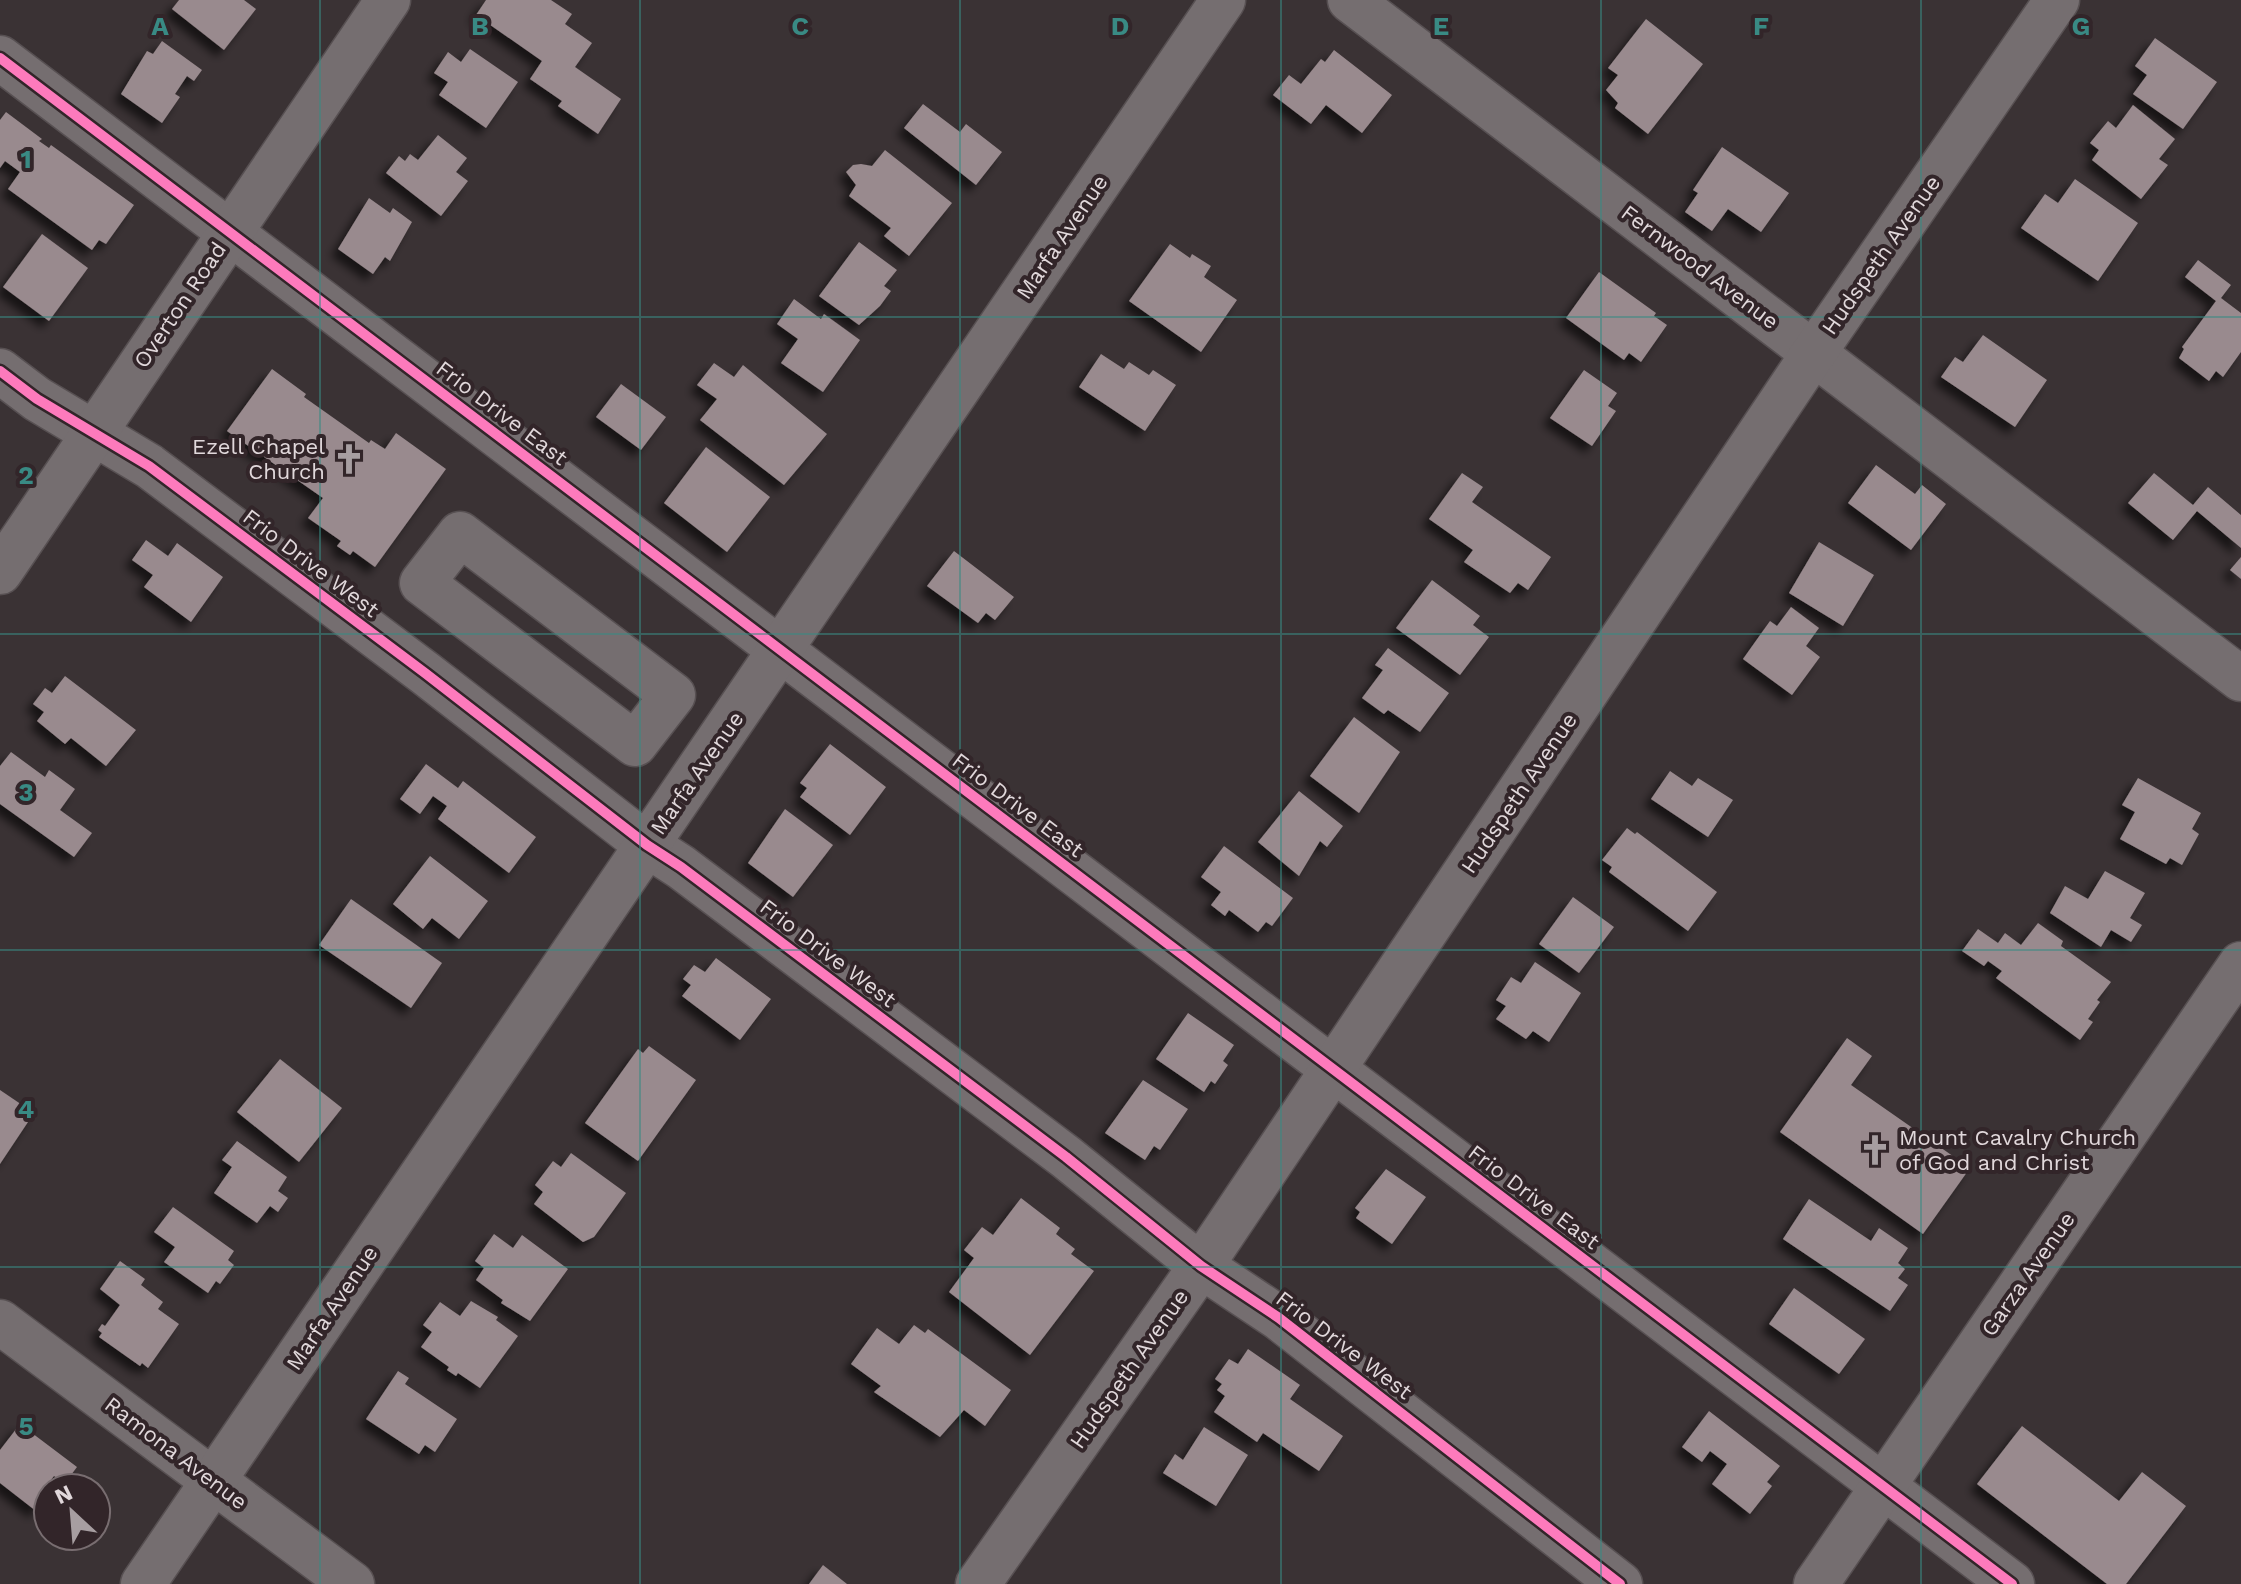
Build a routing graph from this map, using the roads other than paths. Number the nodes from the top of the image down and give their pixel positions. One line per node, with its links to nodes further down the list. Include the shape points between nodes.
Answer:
1 (388, 0): 6 (street, Overton Road)
2 (1223, 0): 13 (street, Marfa Avenue)
3 (1350, 0): 7 (street, Fernwood Avenue)
4 (2057, 0): 7 (street, Hudspeth Avenue)
5 (0, 58): 6 (street, Frio Drive East)
6 (230, 231): 9 (street, Overton Road); 13 (street, Frio Drive East)
7 (1813, 354): 15 (street, Fernwood Avenue); 18 (street, Hudspeth Avenue)
8 (0, 371): 9 (street, Frio Drive West)
9 (94, 433): 11 (street, Overton Road); 14 (street, Frio Drive West, via 149,466)
10 (504, 568): 12 (street); 12 (street, via 460,534 422,583); 12 (street, via 673,695 635,744)
11 (0, 572)
12 (467, 618): 14 (street)
13 (782, 652): 16 (street, Marfa Avenue); 18 (street, Frio Drive East)
14 (425, 673): 16 (street, Frio Drive West)
15 (2241, 679)
16 (647, 845): 19 (street, Frio Drive West, via 1066,1157); 21 (street, Marfa Avenue)
17 (2241, 964): 22 (street, Garza Avenue)
18 (1334, 1070): 19 (street, Hudspeth Avenue); 22 (street, Frio Drive East)
19 (1201, 1266): 25 (street, Hudspeth Avenue); 26 (street, Frio Drive West, via 1279,1318)
20 (0, 1322): 21 (street, Ramona Avenue)
21 (213, 1482): 23 (street, Marfa Avenue); 24 (street, Ramona Avenue)
22 (1882, 1487): 27 (street, Garza Avenue); 28 (street, Frio Drive East)
23 (143, 1584)
24 (352, 1584)
25 (978, 1584)
26 (1620, 1584)
27 (1816, 1584)
28 (2012, 1584)

